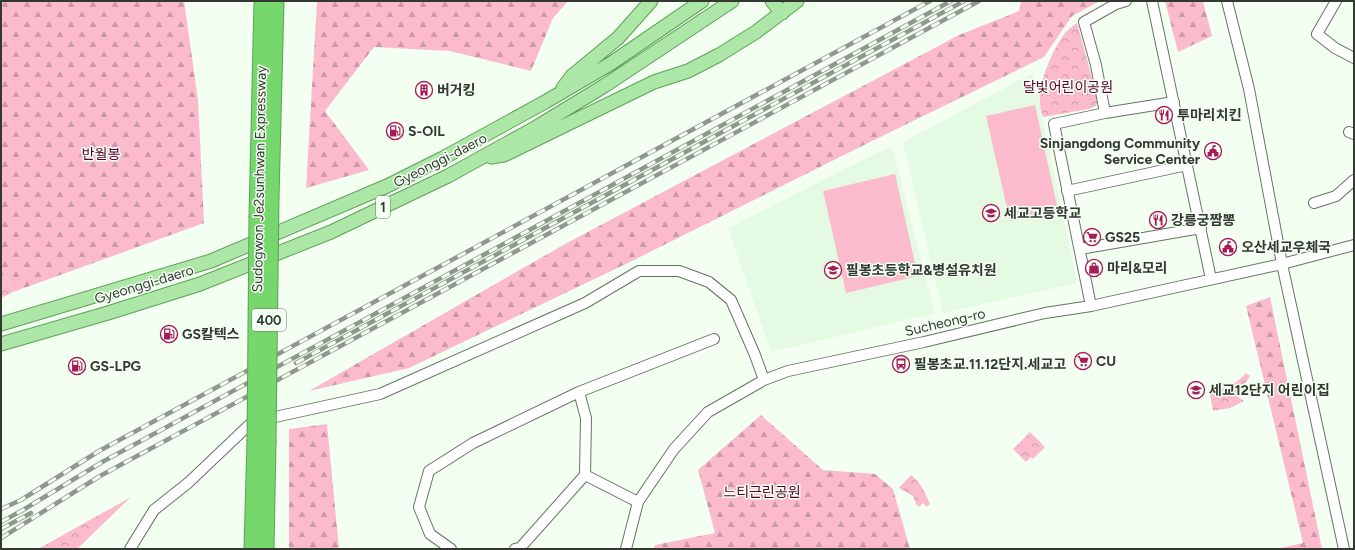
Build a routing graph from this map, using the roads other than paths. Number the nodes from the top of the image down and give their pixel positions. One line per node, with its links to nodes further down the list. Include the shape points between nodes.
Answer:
1 (261, 1): 33 (highway, Sudogwon Je2sunhwan Expressway / 400, bridge, via 257,216)
2 (276, 1): 33 (highway, Sudogwon Je2sunhwan Expressway / 400, bridge)
3 (651, 1): 14 (main road, via 618,38 572,76)
4 (702, 1): 14 (main road, Gyeonggi-daero / 1, via 610,64)
5 (732, 1): 17 (main road, Gyeonggi-daero / 1, via 604,86)
6 (772, 1): 12 (main road)
7 (797, 1): 12 (main road)
8 (1126, 1): 16 (street, via 1084,22 1096,65)
9 (1152, 1): 15 (street)
10 (1227, 1): 25 (street, via 1249,89)
11 (1336, 1): 13 (street, via 1317,34)
12 (782, 13): 17 (main road, via 719,55 688,71 654,82 504,155)
13 (1354, 58)
14 (559, 94): 28 (main road, Gyeonggi-daero / 1, via 387,186 211,261)
15 (1174, 102): 16 (street); 18 (street)
16 (1105, 113): 20 (street, via 1054,124)
17 (481, 158): 30 (main road, Gyeonggi-daero / 1, via 331,232 200,284)
18 (1187, 165): 20 (street); 22 (street)
19 (1354, 180): 21 (street, via 1336,196)
20 (1067, 191): 24 (street)
21 (1314, 203)
22 (1201, 228): 24 (street); 26 (street)
23 (1354, 245): 25 (street, Sucheong-ro)
24 (1080, 249): 27 (street)
25 (1282, 264): 26 (street, Sucheong-ro); 42 (street)
26 (1211, 279): 27 (street, Sucheong-ro)
27 (1091, 306): 31 (street, Sucheong-ro, via 1046,313 788,371)
28 (1, 324)
29 (714, 339): 32 (street)
30 (1, 344)
31 (764, 380): 35 (street, Sucheong-ro, via 708,412 674,448); 36 (street, via 731,300 709,282 679,271 639,271 585,303 380,394 248,425 188,483 154,510)
32 (580, 392): 34 (street, via 586,418); 39 (street, via 473,443 429,471 418,507 430,534)
33 (261, 442): 37 (highway, Sudogwon Je2sunhwan Expressway / 400); 38 (highway, Sudogwon Je2sunhwan Expressway / 400)
34 (585, 475): 35 (street); 40 (street, via 520,548)
35 (638, 502): 41 (street, Sucheong-ro)
36 (130, 549)
37 (252, 549)
38 (266, 549)
39 (451, 549)
40 (516, 549)
41 (626, 549)
42 (1344, 549)

